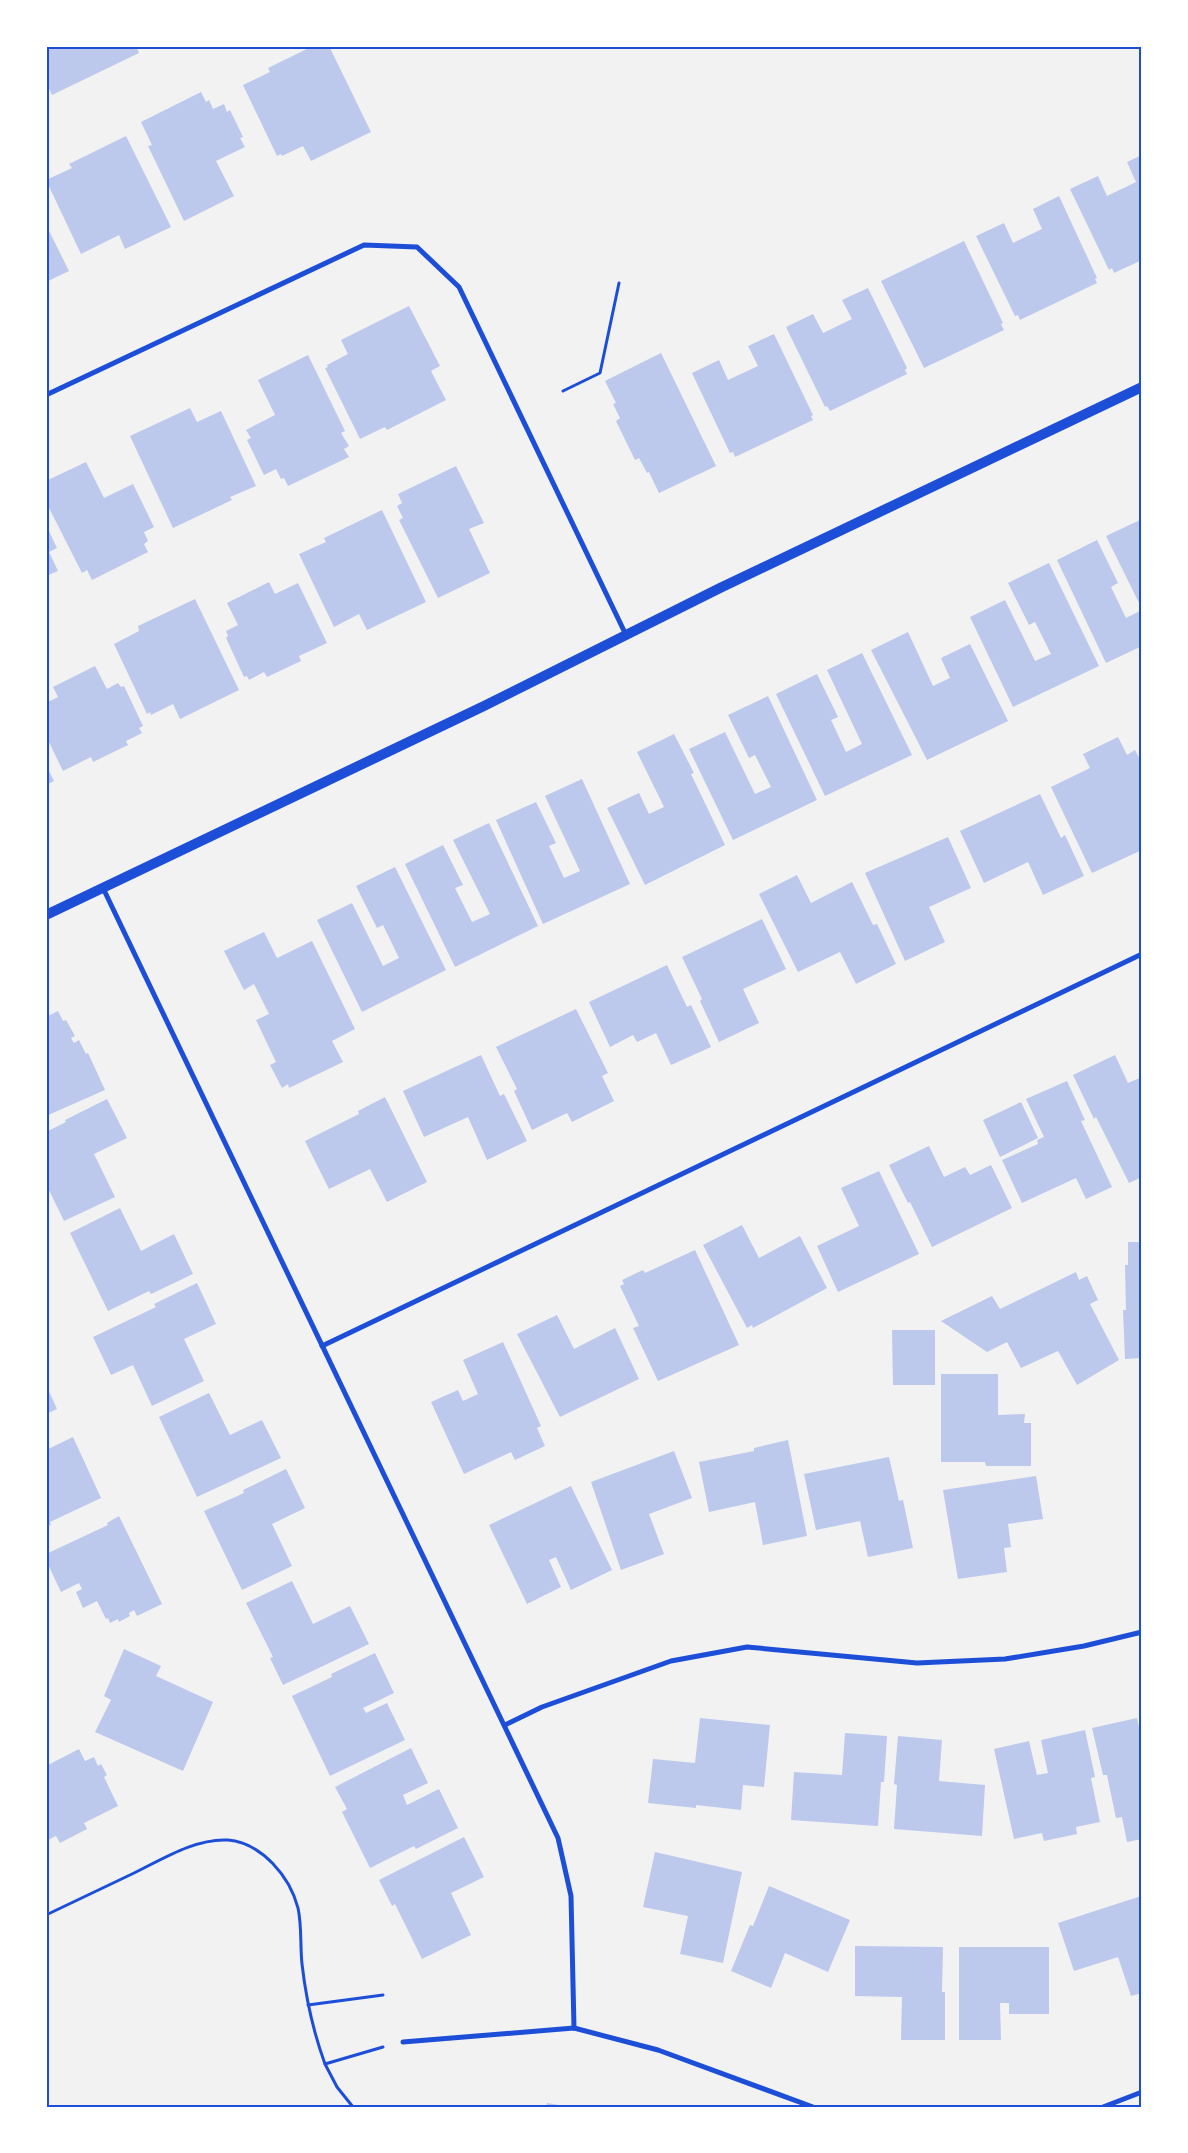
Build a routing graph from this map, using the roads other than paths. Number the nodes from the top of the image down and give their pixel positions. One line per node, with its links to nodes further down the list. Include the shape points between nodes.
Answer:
1 (1142, 387): 3 (main road)
2 (46, 395): 3 (street, via 364,245 418,247 459,287)
3 (626, 634): 4 (main road, via 484,706)
4 (103, 888): 5 (main road); 7 (street)
5 (46, 915)
6 (1142, 954): 7 (street)
7 (322, 1346): 9 (street)
8 (1142, 1632): 9 (street, via 1084,1646 1005,1659 917,1663 747,1647 671,1661 542,1707)
9 (505, 1725): 10 (street, via 558,1838 571,1896)
10 (574, 2028): 11 (street); 13 (street, via 658,2050)
11 (403, 2042)
12 (1142, 2092): 14 (street)
13 (813, 2107)
14 (1103, 2107)

